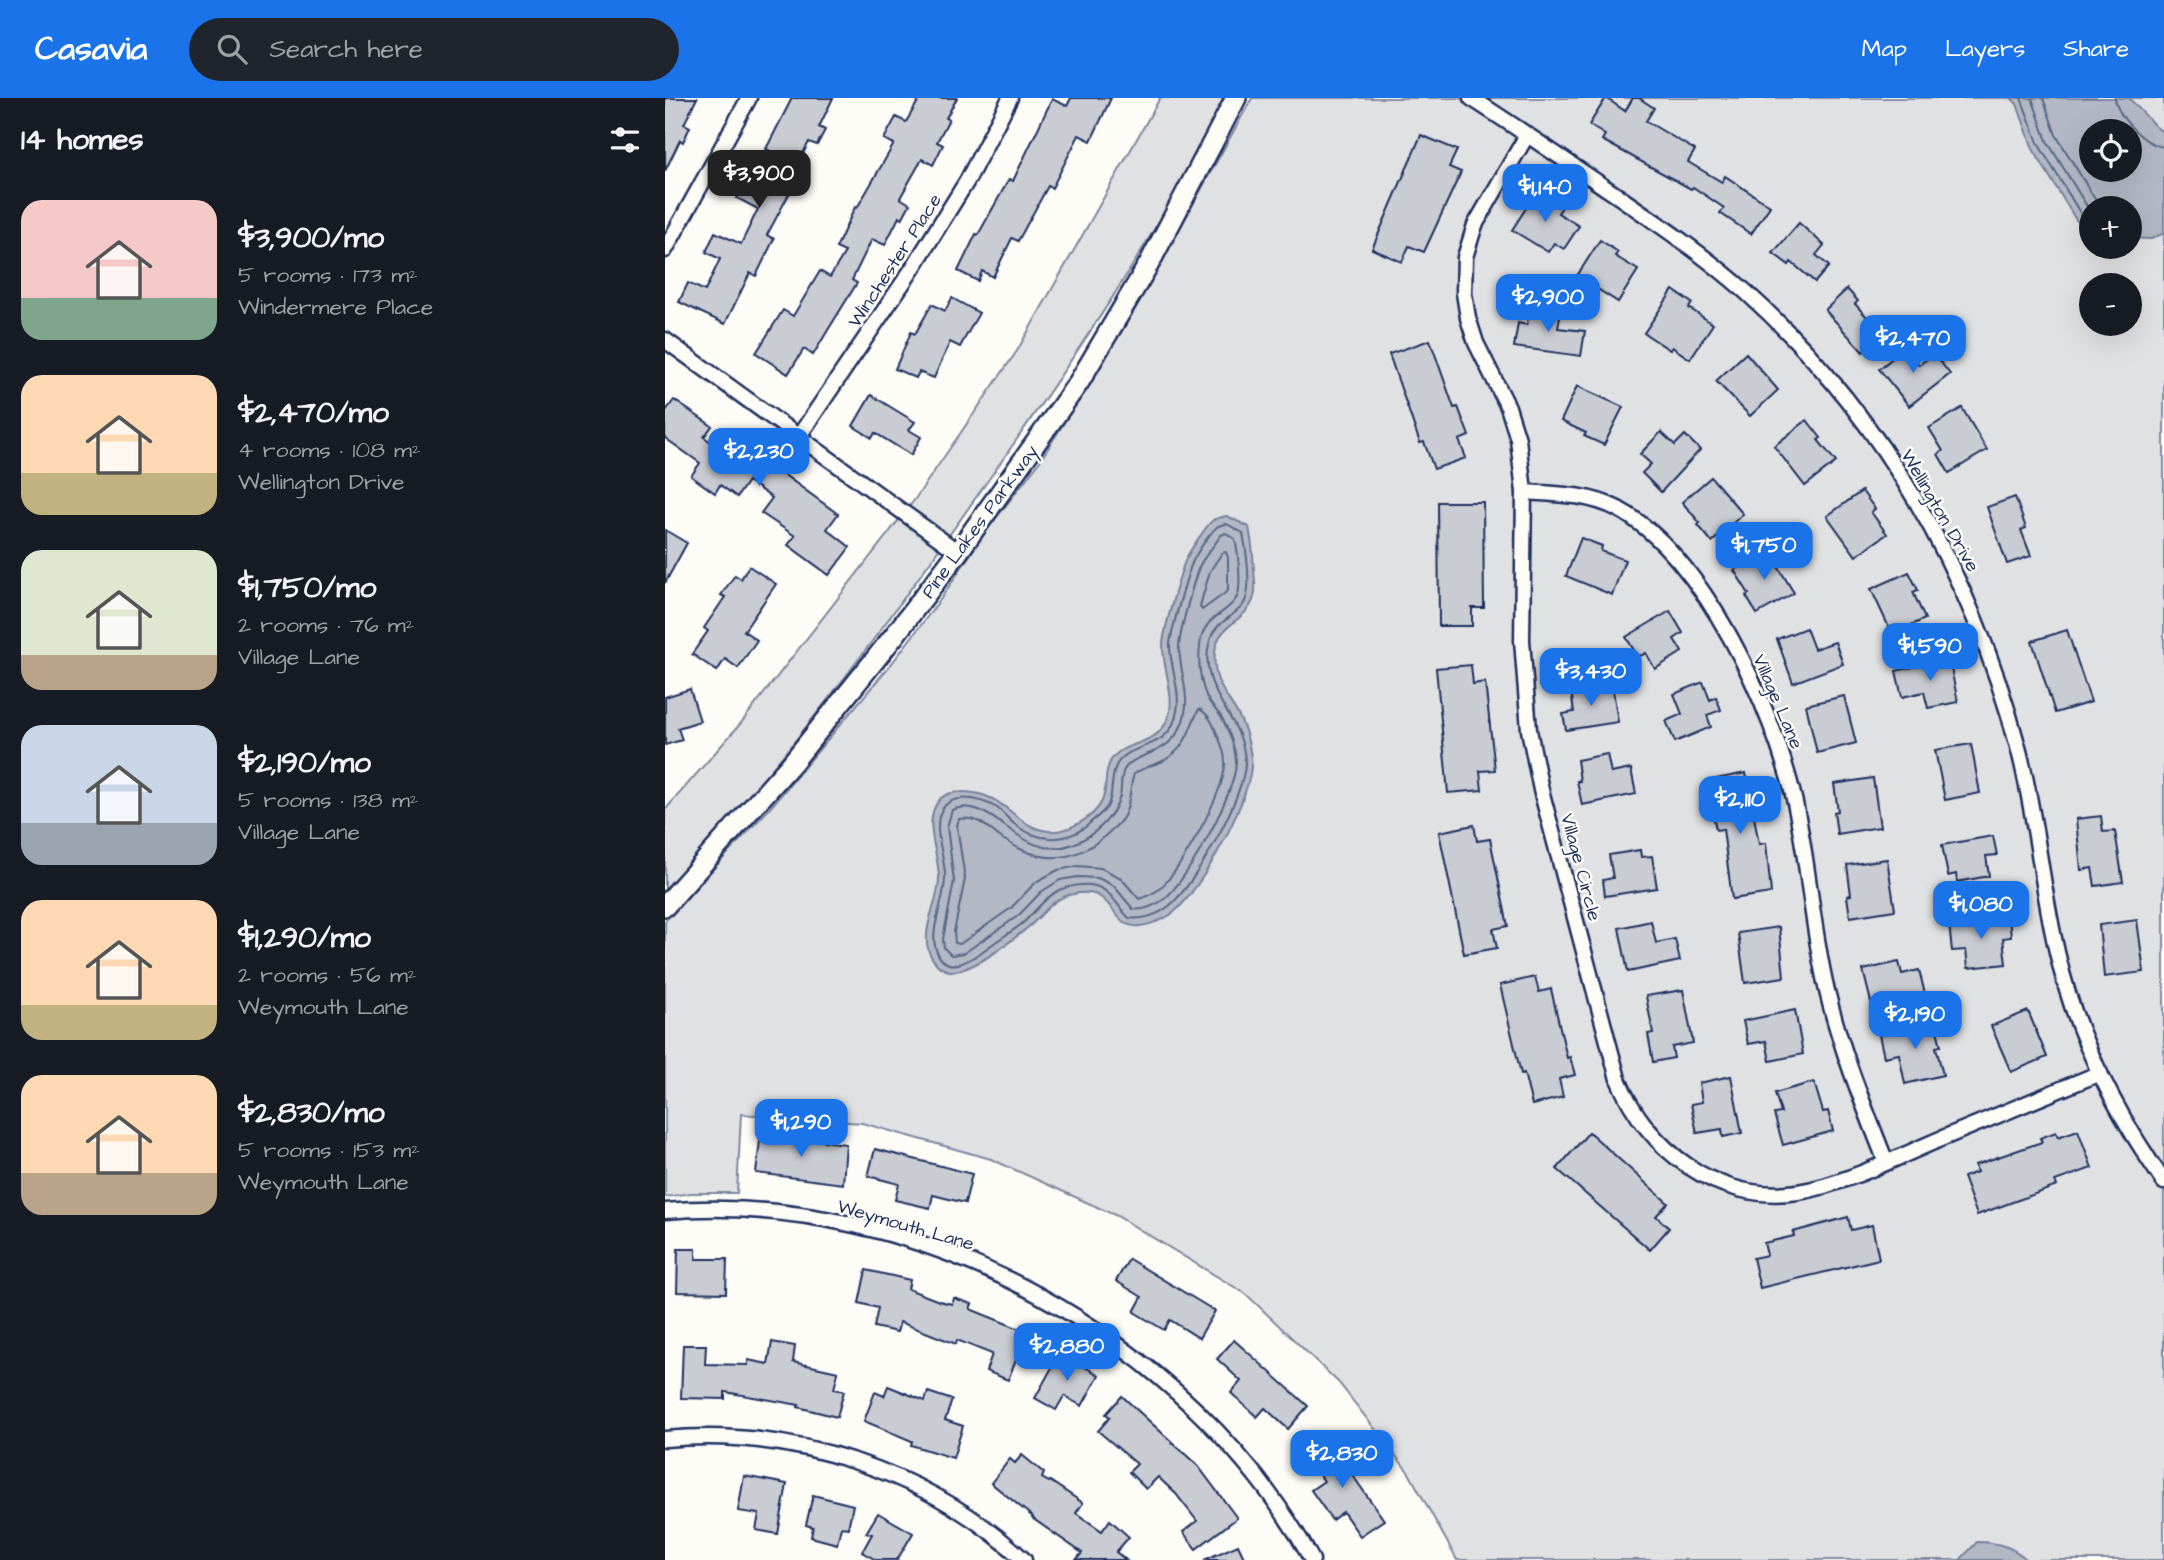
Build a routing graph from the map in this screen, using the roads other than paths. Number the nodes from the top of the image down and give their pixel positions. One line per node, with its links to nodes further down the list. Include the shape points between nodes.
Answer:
1 (749, 98): 6 (street)
2 (1010, 98): 8 (street, Winchester Place, via 967,181 918,260)
3 (1237, 98): 10 (street, Pine Lakes Parkway, via 1150,262 1079,382)
4 (1471, 98): 5 (street, Wellington Drive)
5 (1527, 135): 9 (street, Village Circle, via 1475,225 1467,247 1464,280 1473,336 1514,423); 12 (street, Wellington Drive, via 1692,248 1766,311 1871,433 1930,522 1962,587 2009,714 2028,790 2057,956)
6 (665, 250)
7 (665, 340): 8 (street)
8 (799, 436): 10 (street)
9 (1524, 492): 13 (street, Village Lane, via 1597,500 1641,524 1680,563 1738,654 1786,770 1827,994 1851,1075); 13 (street, Village Circle, via 1522,640 1532,749 1618,1079 1631,1107 1653,1138 1676,1158 1718,1182 1747,1190 1811,1189)
10 (958, 552): 11 (street, Pine Lakes Parkway, via 792,763)
11 (665, 906)
12 (2100, 1073): 13 (street, Village Circle); 14 (street, Wellington Drive)
13 (1886, 1162)
14 (2164, 1182)
15 (665, 1211): 18 (street, Weymouth Lane, via 754,1210 865,1228 956,1256 1034,1292 1111,1340 1184,1399 1239,1456)
16 (665, 1439): 17 (street, via 717,1436 765,1441 866,1464 941,1500)
17 (1024, 1560)
18 (1312, 1560)

